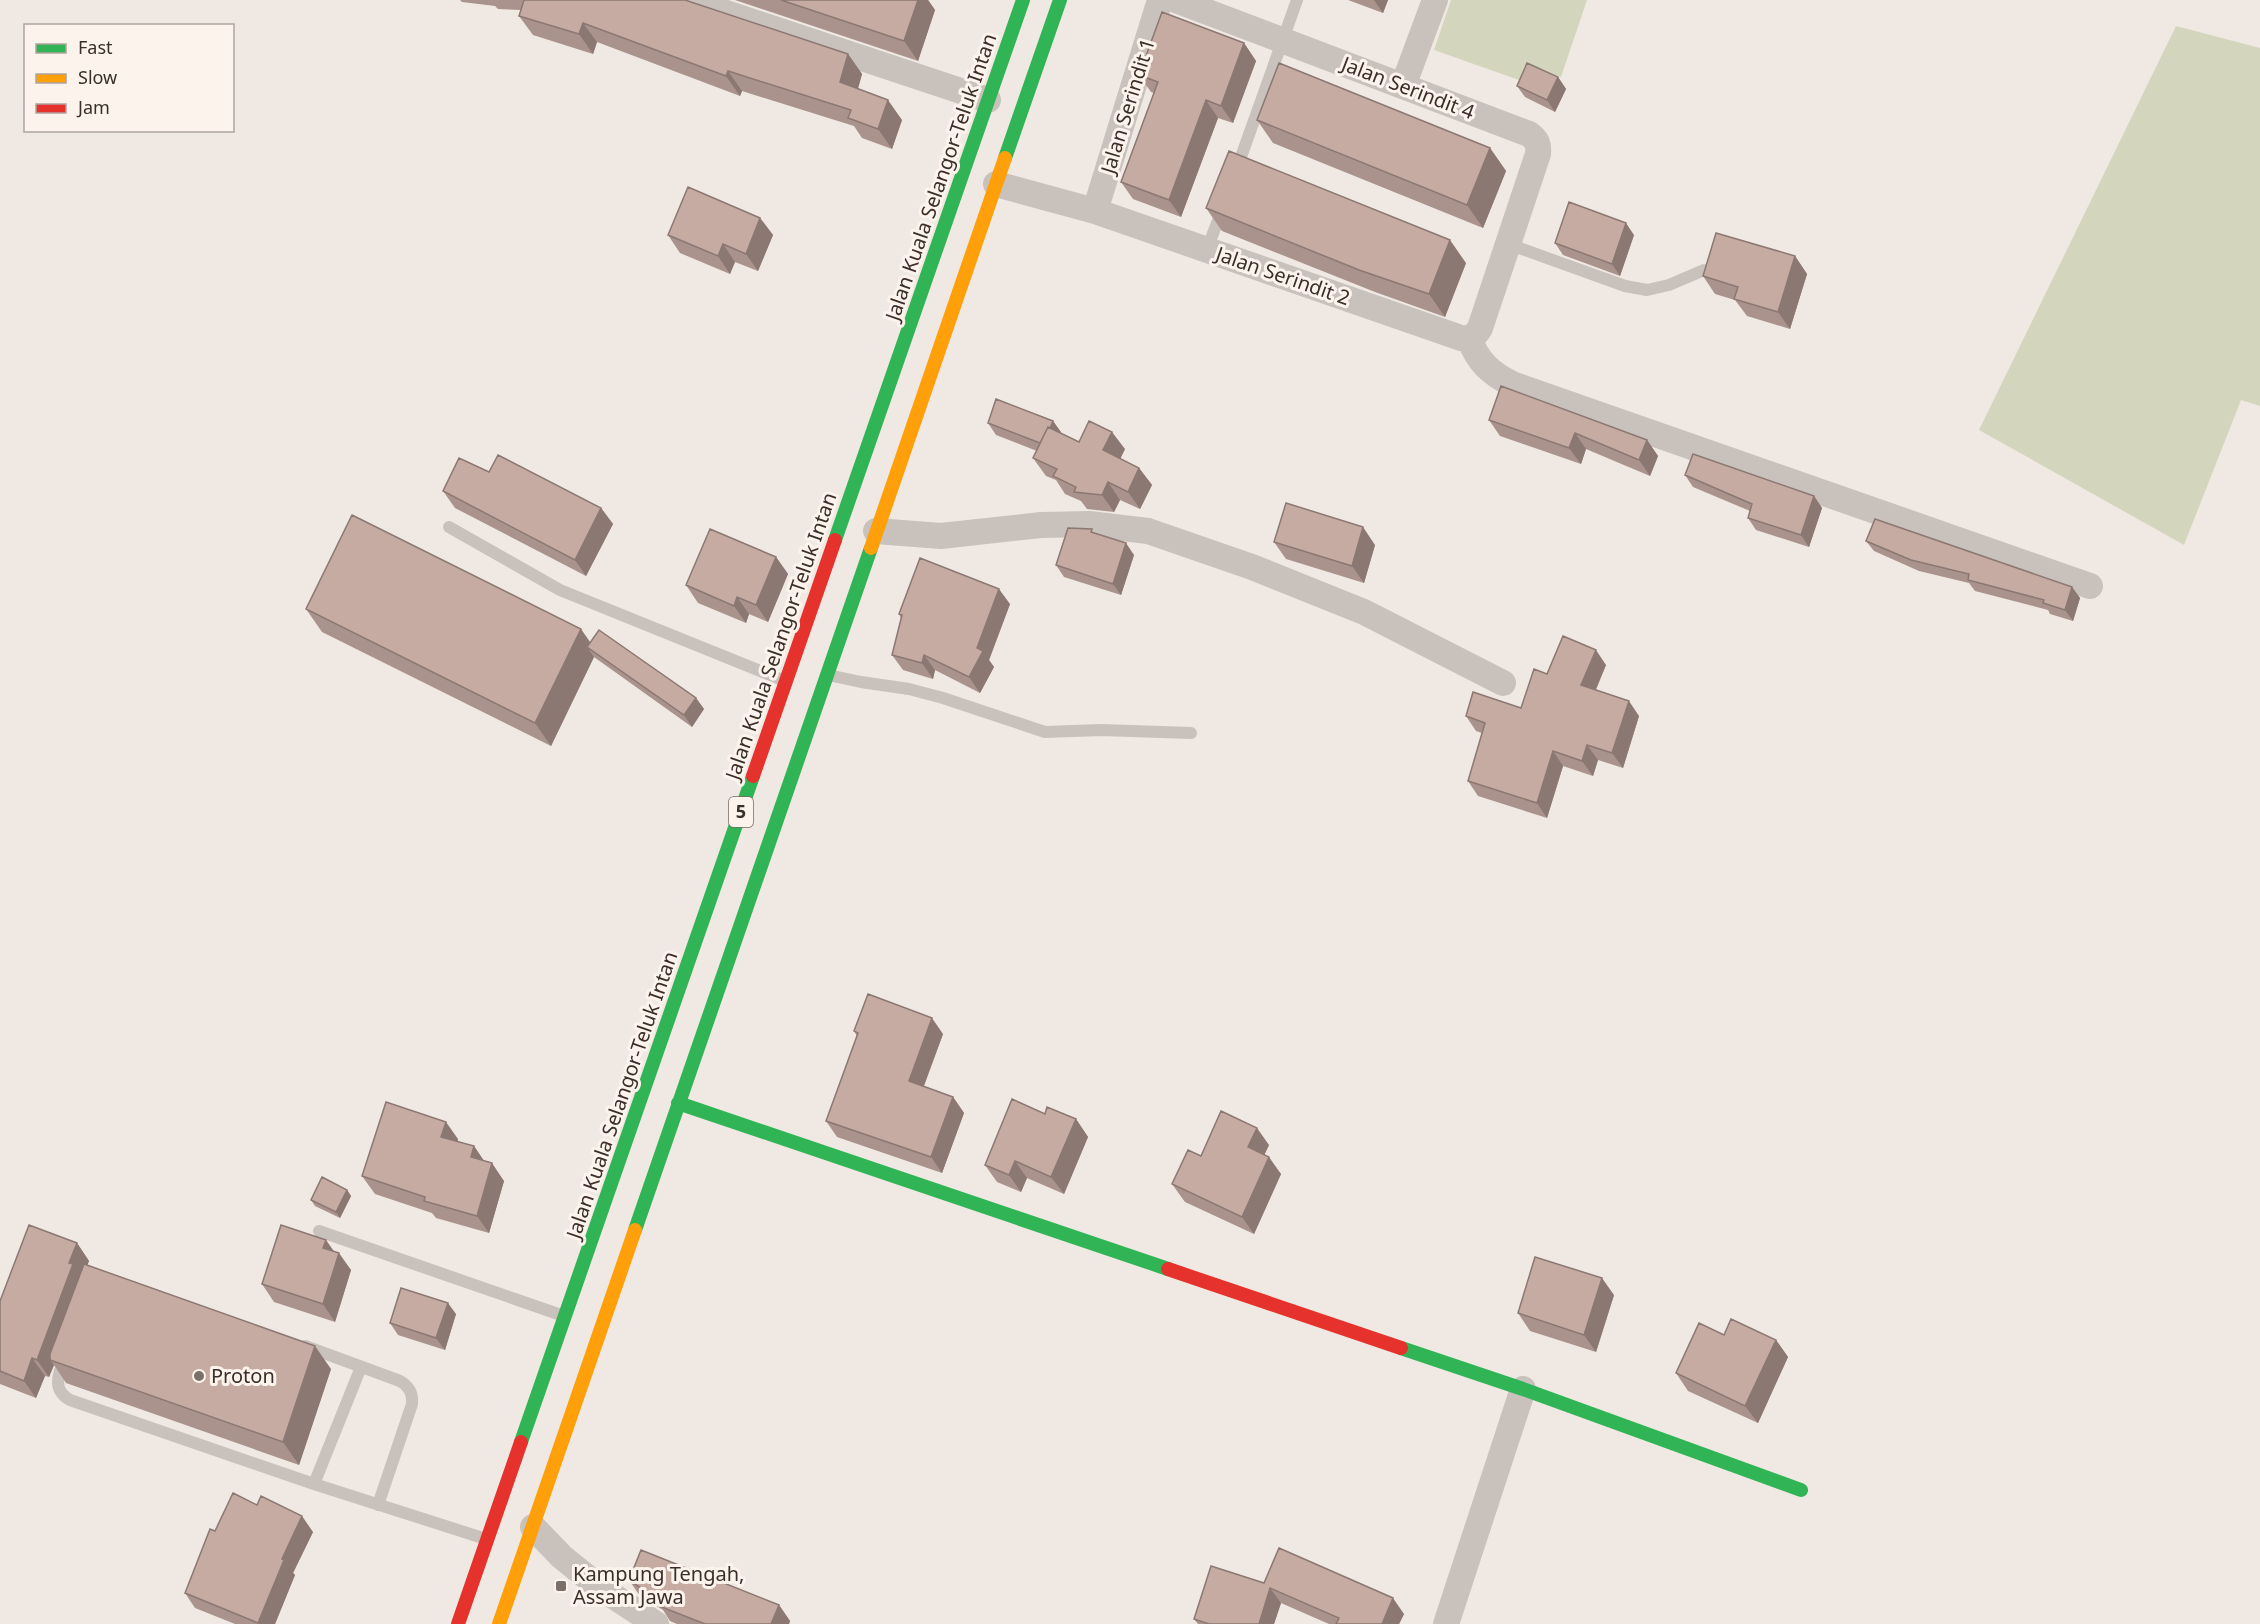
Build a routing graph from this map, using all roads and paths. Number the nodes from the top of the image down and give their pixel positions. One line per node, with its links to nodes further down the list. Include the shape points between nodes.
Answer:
1 (687, 0): 10 (street)
2 (1023, 0): 10 (main road, Jalan Kuala Selangor-Teluk Intan / 5)
3 (1060, 0): 11 (main road, 5)
4 (1160, 0): 12 (street, Jalan Serindit 1)
5 (1176, 0): 8 (street, Jalan Serindit 4)
6 (1297, 0): 8 (lane)
7 (1435, 0): 9 (street)
8 (1283, 40): 9 (street, Jalan Serindit 4); 14 (lane)
9 (1403, 86): 13 (street, Jalan Serindit 4, via 1536,139 1538,153)
10 (988, 100): 21 (main road, Jalan Kuala Selangor-Teluk Intan / 5)
11 (996, 184): 12 (street, Jalan Serindit 2); 18 (main road, 5)
12 (1095, 211): 14 (street, Jalan Serindit 2)
13 (1508, 244): 15 (lane, via 1625,286 1647,290); 16 (street, via 1480,328)
14 (1207, 249): 16 (street, Jalan Serindit 2)
15 (1704, 270)
16 (1469, 339): 19 (street, via 1479,360 1492,374 1512,384)
17 (449, 527): 21 (lane, via 560,590)
18 (876, 531): 20 (main road, 5); 22 (street, via 941,536 1089,524 1148,531 1364,612)
19 (2090, 586)
20 (826, 675): 23 (lane, via 909,689 1045,732); 24 (main road, 5)
21 (786, 681): 26 (main road, Jalan Kuala Selangor-Teluk Intan / 5)
22 (1503, 683)
23 (1191, 733)
24 (678, 1103): 30 (main road); 34 (main road, 5)
25 (320, 1231): 26 (lane)
26 (565, 1317): 35 (main road, Jalan Kuala Selangor-Teluk Intan / 5)
27 (70, 1342): 31 (lane, via 57,1383 64,1396)
28 (294, 1342): 29 (lane)
29 (361, 1367): 31 (lane); 33 (lane, via 406,1384 413,1397)
30 (1523, 1389): 32 (main road); 39 (street)
31 (314, 1484): 33 (lane)
32 (1802, 1490)
33 (378, 1505): 35 (lane)
34 (533, 1527): 37 (main road, 5); 38 (street, via 598,1586)
35 (488, 1539): 36 (main road, Jalan Kuala Selangor-Teluk Intan / 5)
36 (458, 1624)
37 (499, 1624)
38 (656, 1624)
39 (1446, 1624)

